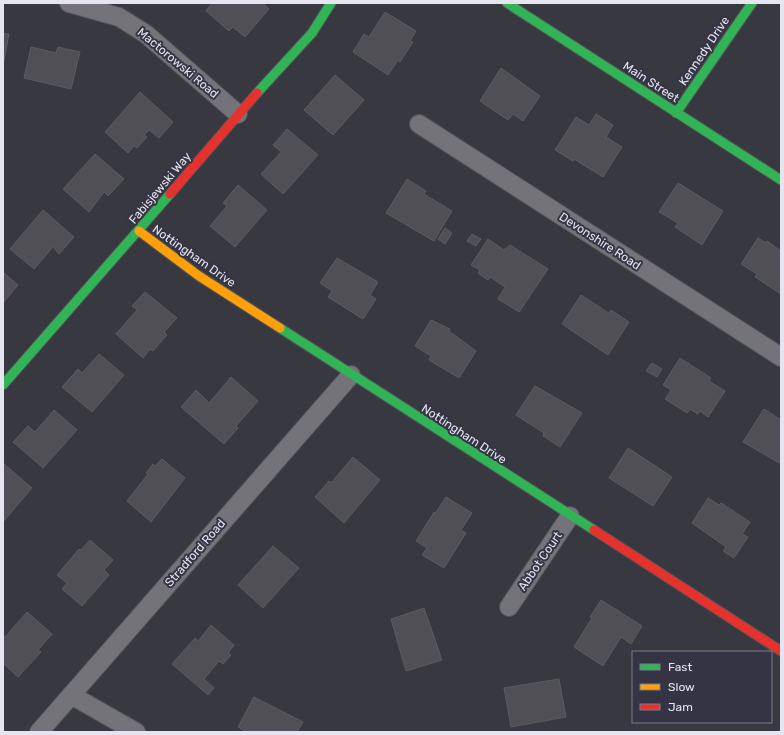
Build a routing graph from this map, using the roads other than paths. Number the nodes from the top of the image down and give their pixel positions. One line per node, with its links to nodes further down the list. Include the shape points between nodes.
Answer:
1 (68, 3): 6 (street, Mactorowski Road, via 119,17 146,34)
2 (331, 3): 6 (street, Fabisjewski Way, via 312,33)
3 (507, 3): 5 (street, Main Street)
4 (752, 3): 5 (street, Kennedy Drive)
5 (676, 112): 8 (street, Main Street)
6 (238, 114): 9 (street, Fabisjewski Way)
7 (419, 124): 10 (street, Devonshire Road)
8 (781, 180)
9 (139, 231): 11 (street, Nottingham Drive, via 199,276); 12 (street, Fabisjewski Way)
10 (781, 357)
11 (351, 375): 13 (street, Nottingham Drive); 16 (street, Stradford Road)
12 (3, 385)
13 (570, 516): 14 (street, Abbot Court); 15 (street, Nottingham Drive)
14 (510, 607)
15 (781, 651)
16 (71, 695): 17 (street, Stradford Road); 18 (street)
17 (39, 732)
18 (136, 732)

